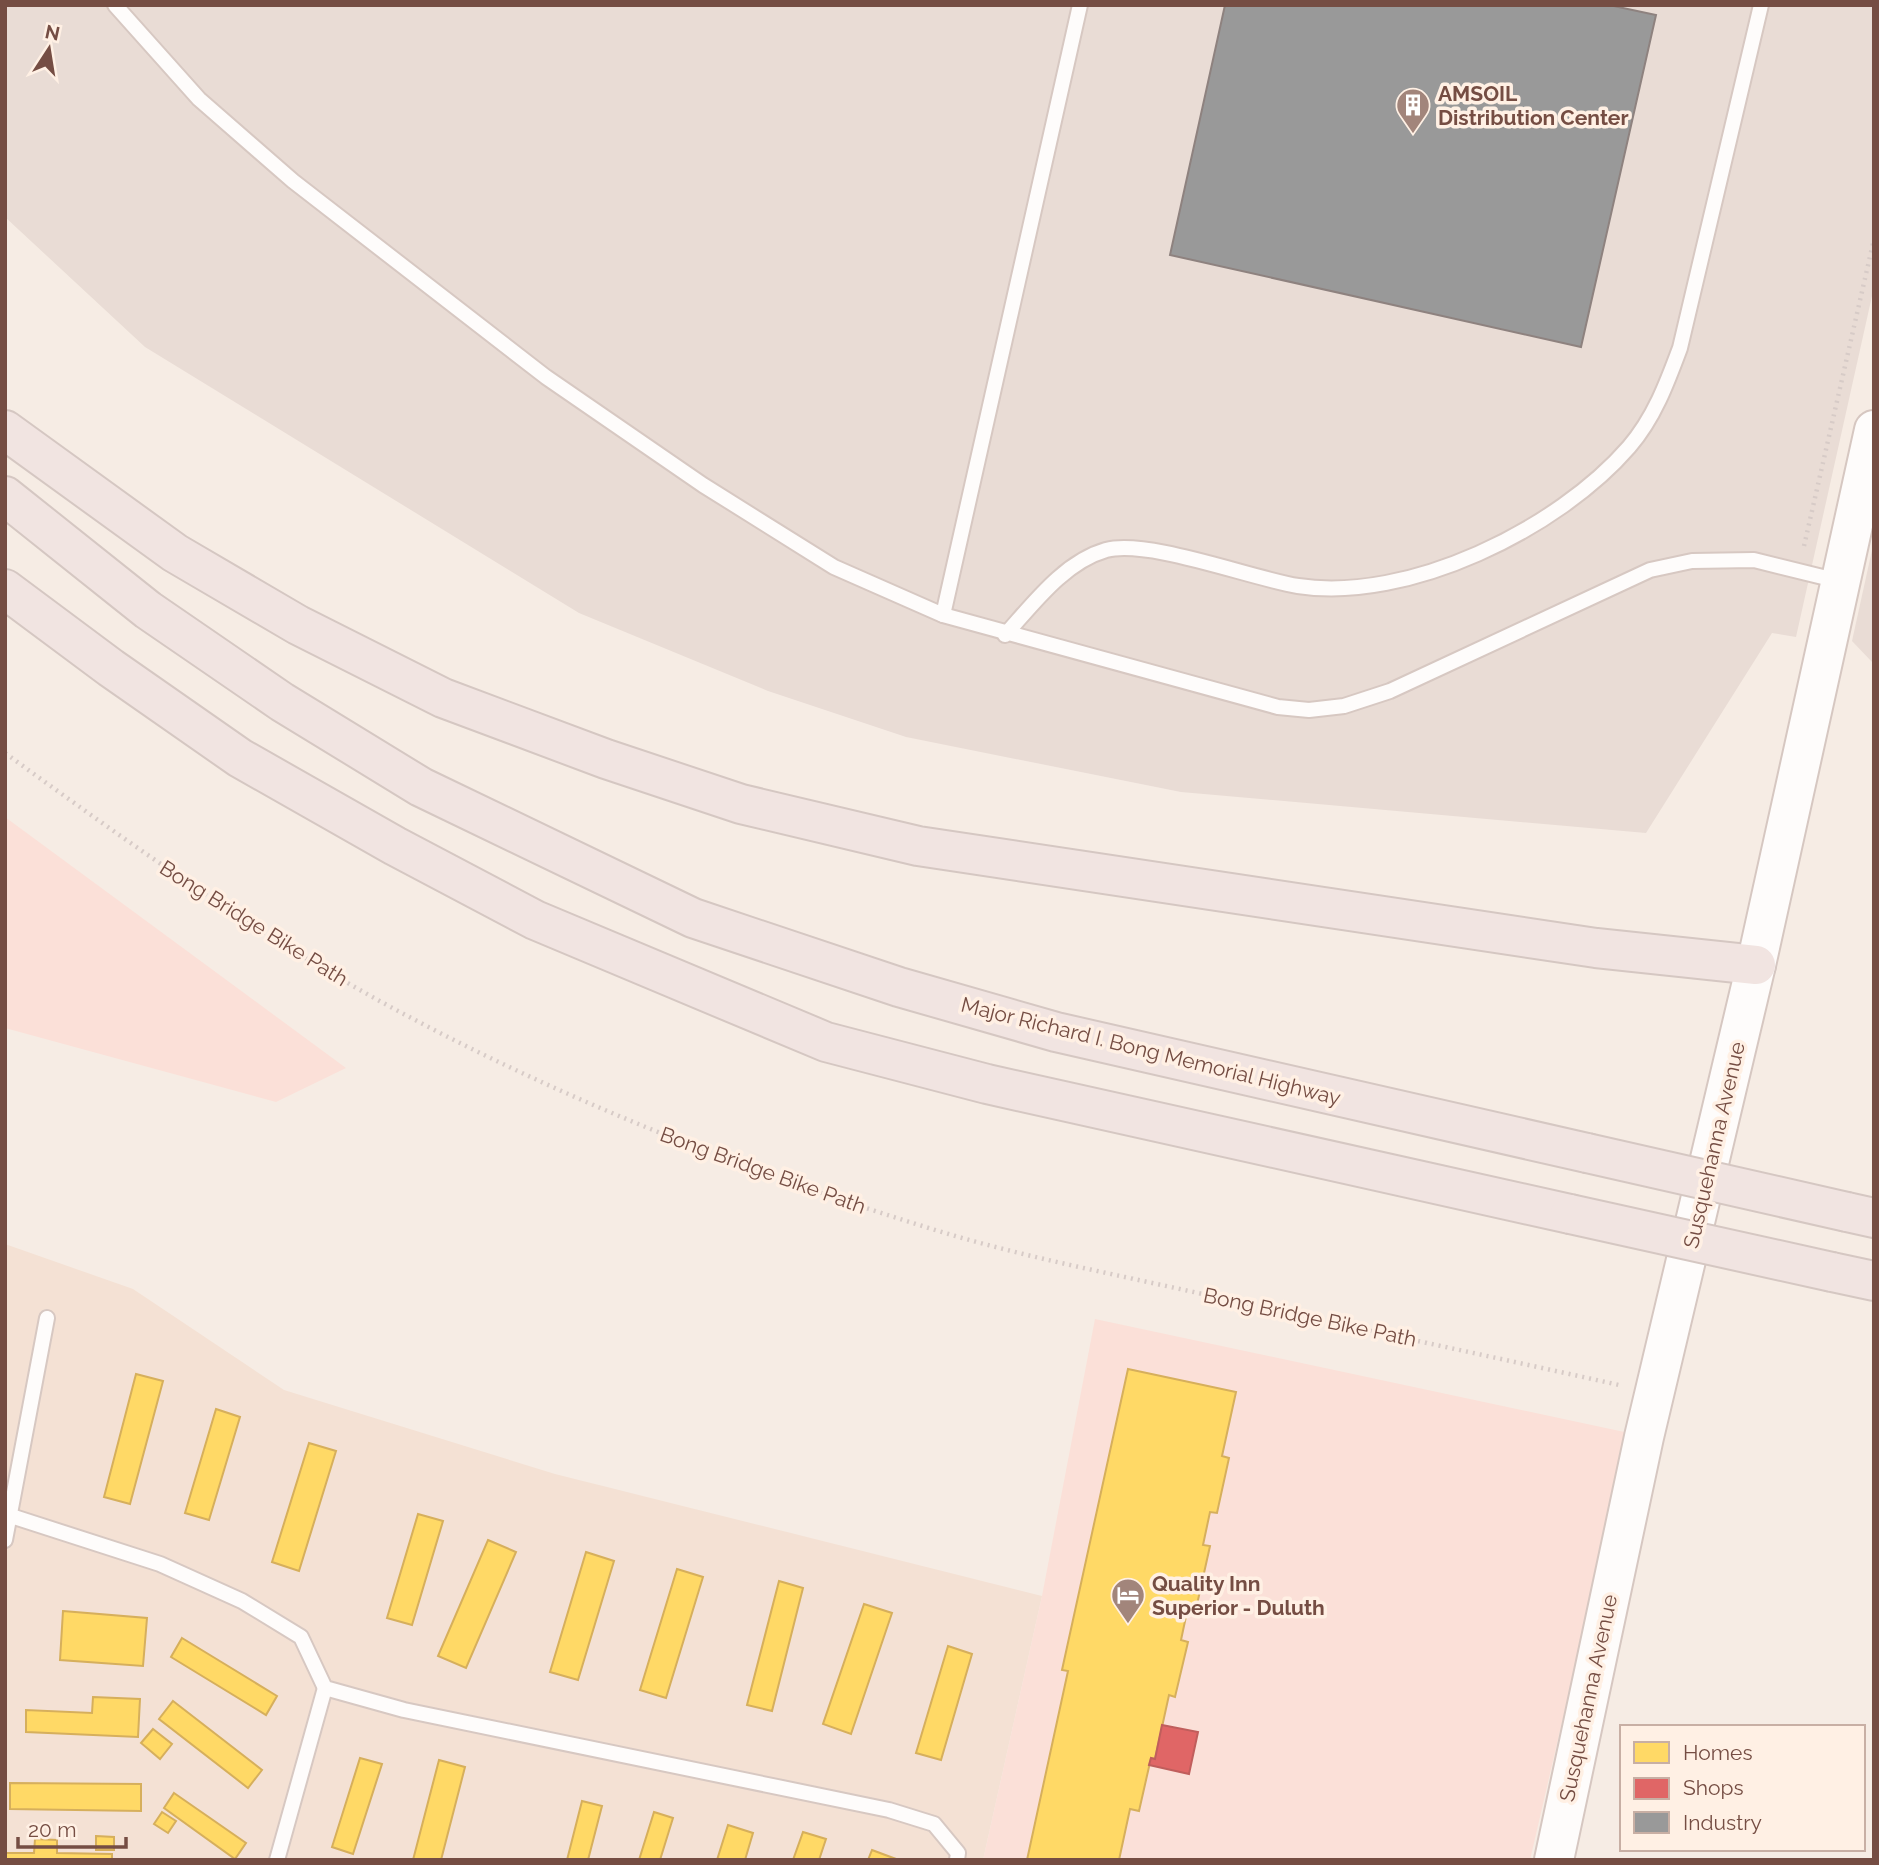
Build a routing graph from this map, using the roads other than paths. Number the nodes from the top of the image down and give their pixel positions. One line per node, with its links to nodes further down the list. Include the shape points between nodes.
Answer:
1 (115, 5): 9 (lane, via 199,99 293,181 545,377 702,485 834,567)
2 (1080, 5): 9 (lane)
3 (1760, 5): 10 (lane, via 1680,348 1660,400 1630,446 1591,486 1510,540 1411,578 1346,590 1298,586 1135,548 1106,550 1074,566)
4 (5, 430): 11 (highway, via 175,552 298,625 443,698 741,804 918,846 1596,948)
5 (1874, 430): 7 (street, Susquehanna Avenue)
6 (5, 496): 12 (highway, Major Richard I. Bong Memorial Highway, bridge, via 148,610 282,702 398,773 693,918 898,987 1056,1032)
7 (1841, 581): 10 (lane, via 1754,560 1723,559 1650,569 1390,691 1344,706 1309,710 1278,707); 11 (street, Susquehanna Avenue)
8 (5, 589): 13 (highway, bridge, via 240,758 395,846 535,920 814,1037 987,1084)
9 (943, 615): 10 (lane)
10 (1005, 635)
11 (1756, 965): 20 (street, Susquehanna Avenue, via 1644,1437)
12 (1860, 1215)
13 (1874, 1281)
14 (47, 1318): 15 (lane)
15 (11, 1516): 16 (lane); 17 (lane, via 160,1564 242,1601 301,1637)
16 (5, 1540)
17 (325, 1688): 18 (lane); 19 (lane, via 404,1710 889,1810 934,1824 958,1853)
18 (277, 1860)
19 (957, 1860)
20 (1554, 1860)

